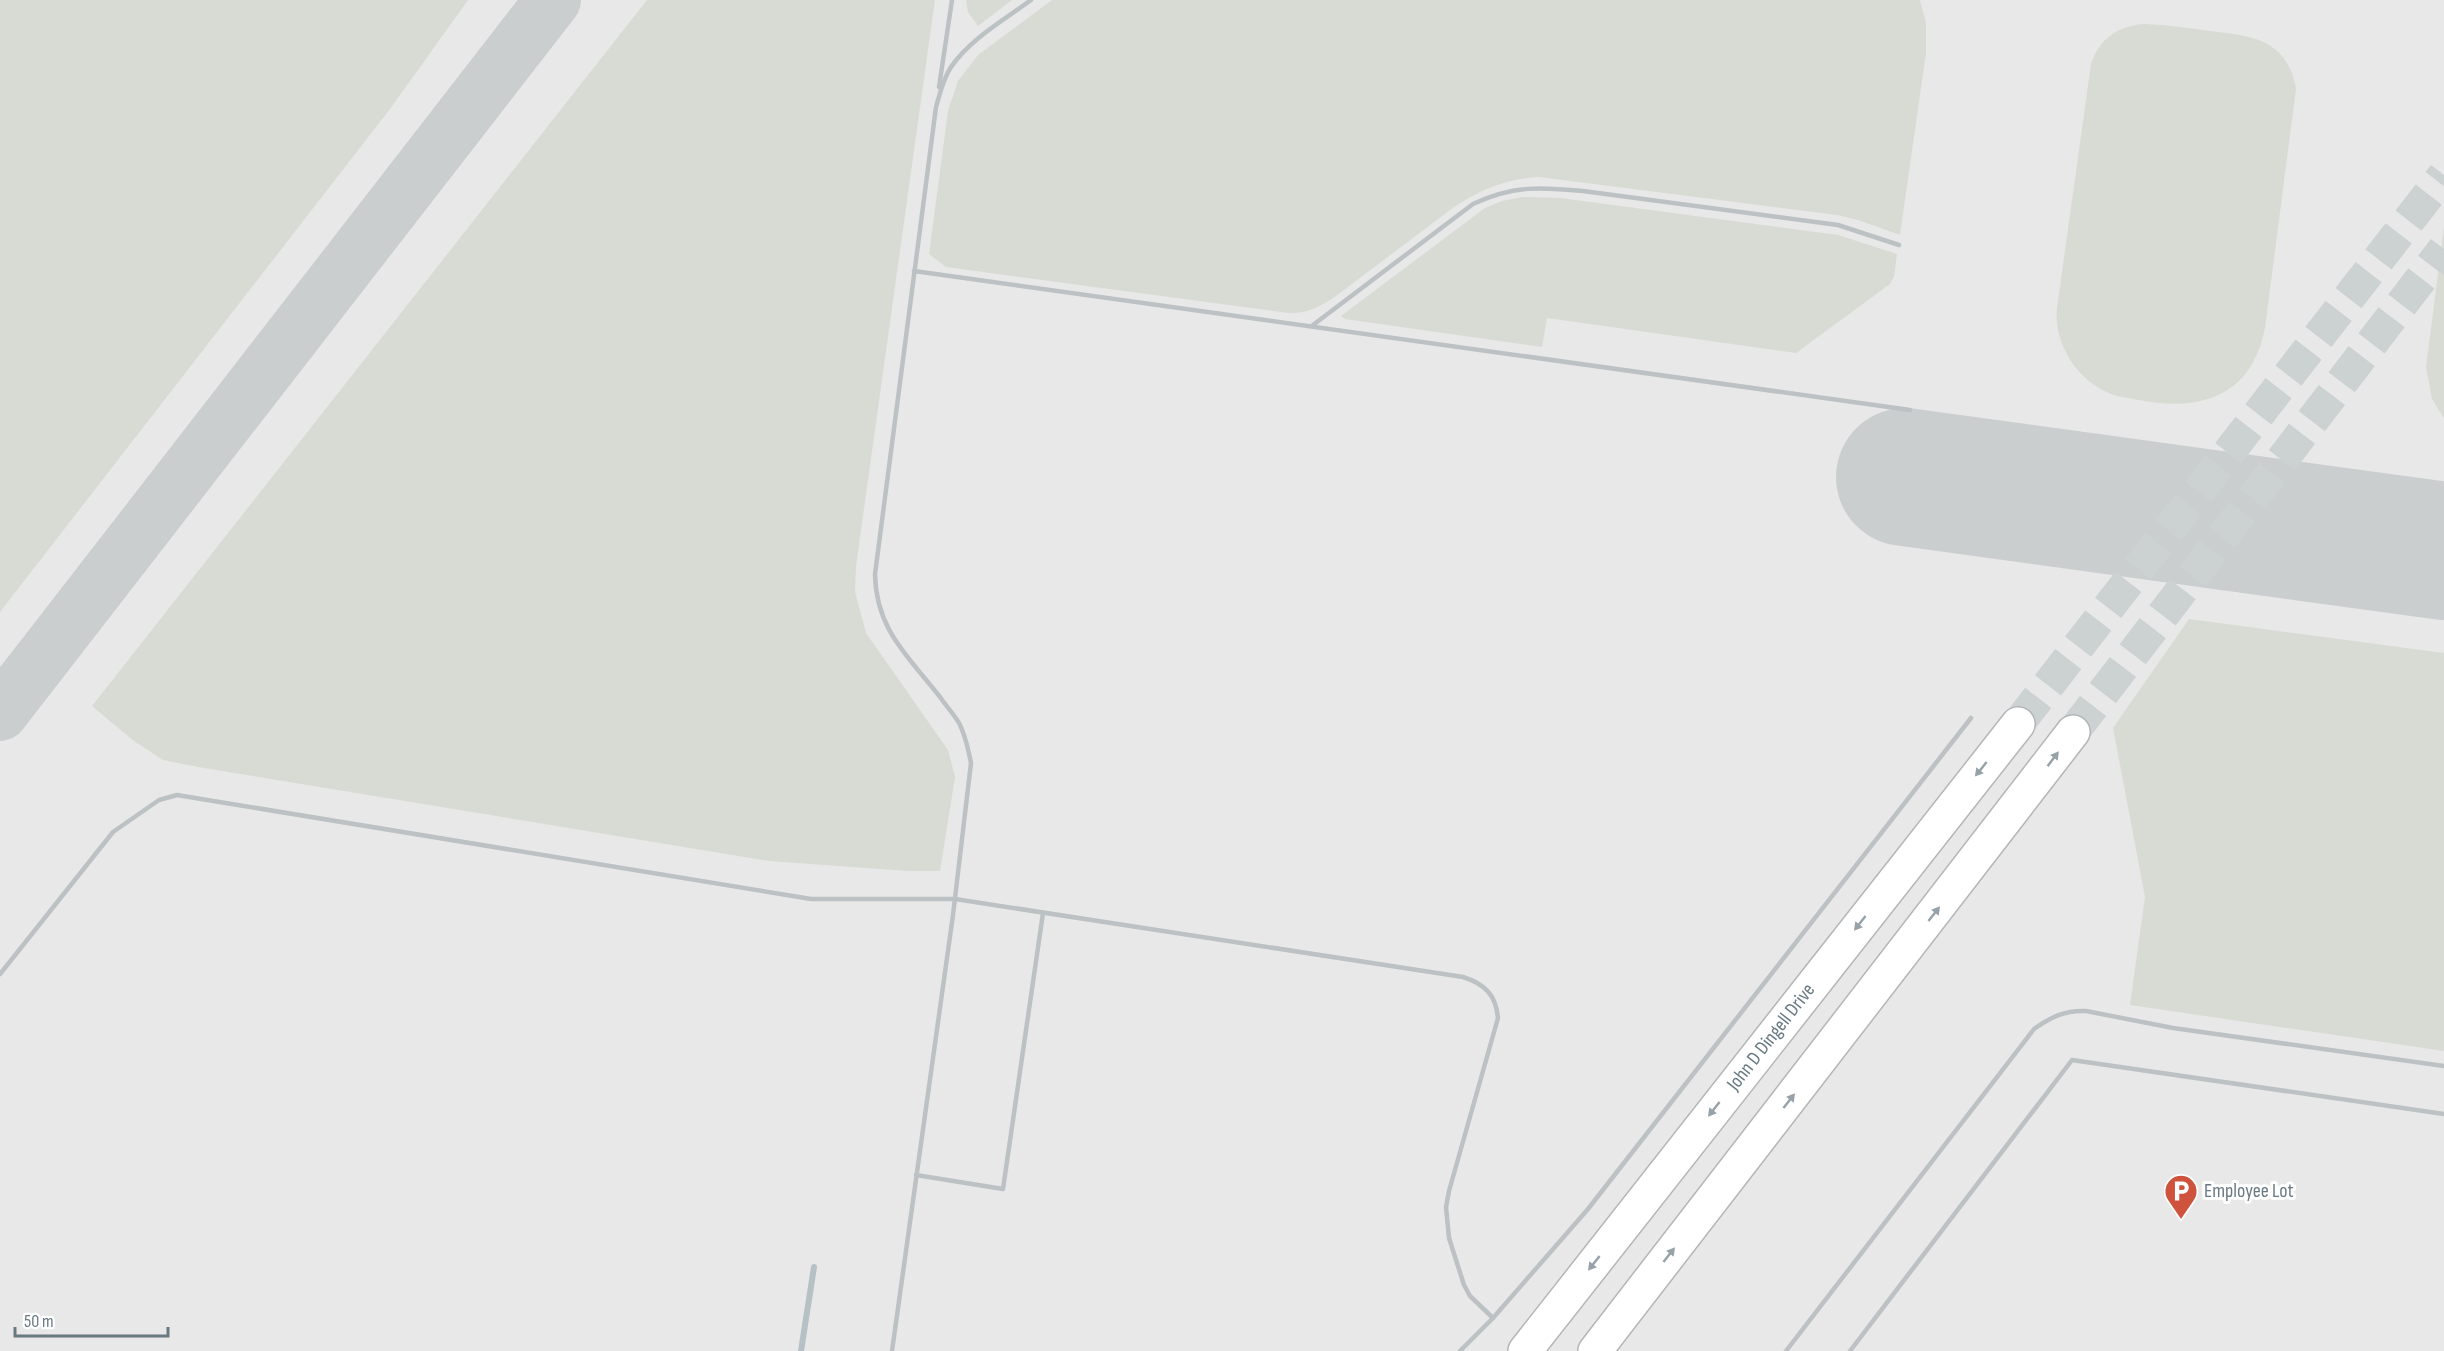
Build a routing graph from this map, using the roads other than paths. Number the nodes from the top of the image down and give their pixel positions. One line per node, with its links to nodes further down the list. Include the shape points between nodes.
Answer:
1 (952, 0): 3 (lane)
2 (1030, 0): 3 (lane, via 965,51 951,67)
3 (936, 107): 5 (lane)
4 (1899, 245): 6 (lane, via 1838,225 1583,191 1520,188 1473,204)
5 (914, 271): 6 (lane); 11 (lane, via 875,594 890,633 958,720 966,739 970,780)
6 (1313, 325): 7 (lane)
7 (1910, 410)
8 (1971, 718): 17 (lane, via 1588,1209)
9 (2018, 724): 20 (highway, John D Dingell Drive, one-way to 20)
10 (2073, 732): 21 (highway, one-way to 10)
11 (955, 899): 12 (lane); 13 (lane, via 811,899 177,795 159,800 113,832); 16 (lane)
12 (1043, 913): 16 (lane, via 1002,1189); 17 (lane, via 1463,977 1491,993 1498,1018 1446,1207 1449,1238 1464,1285)
13 (0, 974)
14 (2444, 1066): 22 (lane, via 2173,1028 2086,1011 2071,1010 2049,1018 2034,1029)
15 (2444, 1114): 23 (lane, via 2072,1059)
16 (916, 1175): 18 (lane)
17 (1493, 1318): 19 (lane)
18 (892, 1351)
19 (1460, 1351)
20 (1525, 1351)
21 (1595, 1351)
22 (1786, 1351)
23 (1850, 1351)

